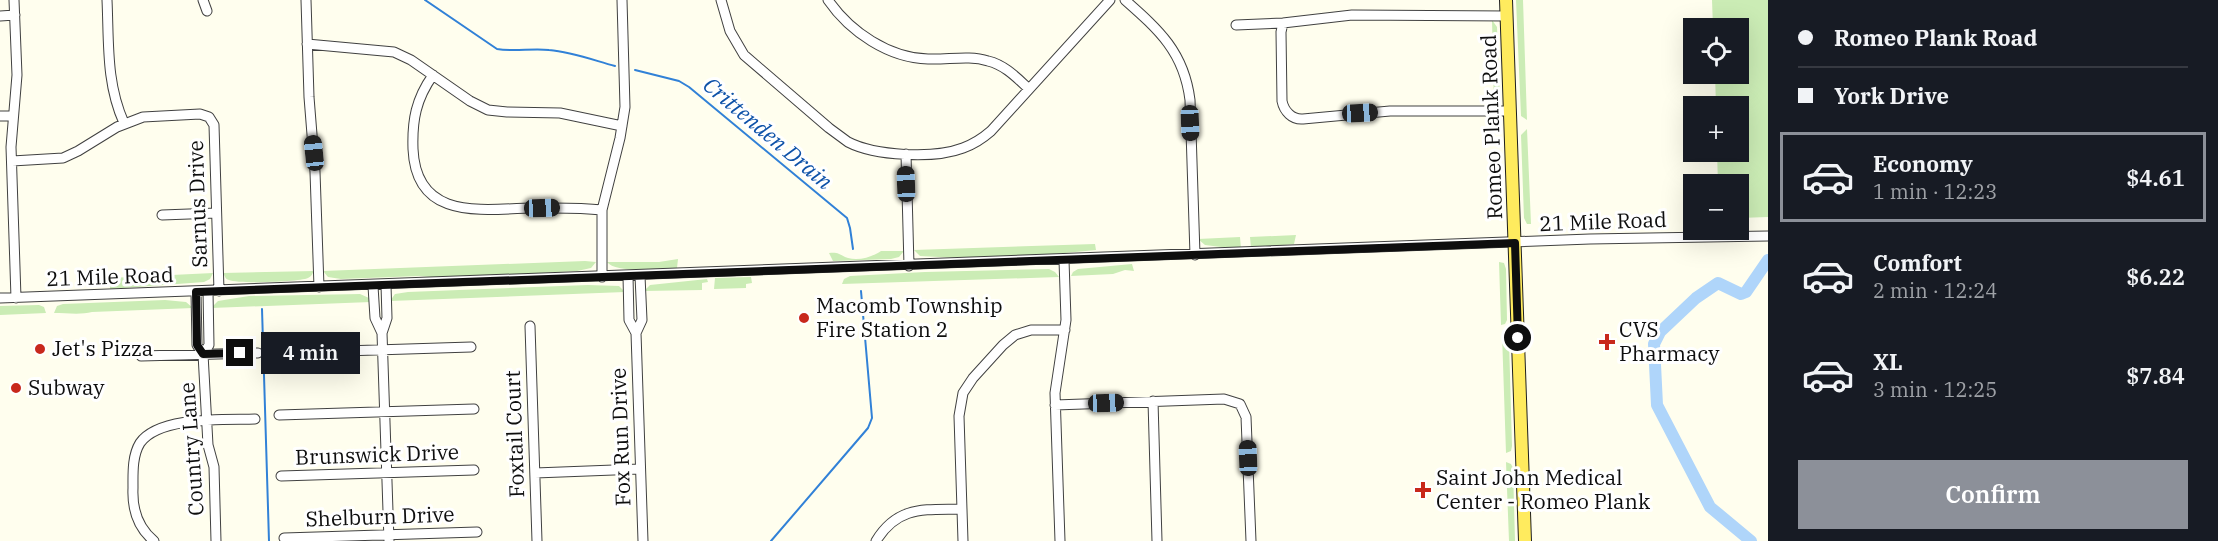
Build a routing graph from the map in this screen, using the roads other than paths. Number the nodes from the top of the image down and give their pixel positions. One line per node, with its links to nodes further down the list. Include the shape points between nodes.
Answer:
1 (14, 0): 12 (street)
2 (108, 0): 23 (street, via 111,81)
3 (203, 0): 11 (street)
4 (306, 0): 17 (street)
5 (622, 0): 24 (street)
6 (722, 0): 25 (street, via 730,31 744,55 829,128 866,150)
7 (828, 0): 19 (street, via 866,38 889,50 925,59 990,61)
8 (1110, 0): 19 (street)
9 (1125, 0): 32 (street, via 1166,39 1186,78)
10 (1506, 0): 14 (main road, Romeo Plank Road)
11 (207, 11)
12 (15, 15): 13 (street); 22 (street)
13 (0, 16)
14 (1507, 16): 15 (street, via 1352,15); 20 (main road, Romeo Plank Road)
15 (1283, 23): 16 (street); 20 (street, via 1282,101 1294,118 1390,111)
16 (1236, 25)
17 (307, 44): 18 (street, via 386,50); 40 (street)
18 (433, 75): 24 (street, via 488,110 560,113); 27 (street, via 418,100 413,133 416,168 435,196 450,206 469,210)
19 (1029, 89): 25 (street, via 991,131 972,145 950,152)
20 (1510, 111): 31 (main road, Romeo Plank Road)
21 (0, 116): 22 (street)
22 (13, 116): 26 (street)
23 (124, 123): 26 (street, via 63,158); 28 (street, Sarnus Drive, via 154,116 210,117)
24 (622, 126): 27 (street)
25 (906, 154): 34 (street)
26 (12, 161): 45 (street)
27 (602, 210): 37 (street)
28 (216, 213): 29 (street); 42 (street, Sarnus Drive)
29 (162, 215)
30 (1765, 236): 31 (street, 21 Mile Road)
31 (1515, 243): 32 (street, 21 Mile Road); 83 (main road, Romeo Plank Road)
32 (1195, 255): 33 (street, 21 Mile Road)
33 (1064, 260): 34 (street, 21 Mile Road); 49 (street)
34 (909, 266): 36 (street, 21 Mile Road)
35 (628, 276): 36 (street, 21 Mile Road); 37 (street, 21 Mile Road); 51 (street, Fox Run Drive, via 629,320)
36 (640, 276): 51 (street, Fox Run Drive, via 642,320)
37 (602, 277): 38 (street, 21 Mile Road)
38 (386, 285): 39 (street, 21 Mile Road); 50 (street, via 387,318)
39 (374, 286): 40 (street, 21 Mile Road); 50 (street, via 375,318)
40 (320, 287): 42 (street, 21 Mile Road)
41 (208, 291): 42 (street, 21 Mile Road); 43 (street, 21 Mile Road); 46 (street, Country Lane)
42 (219, 291)
43 (196, 292): 45 (street, 21 Mile Road); 48 (street, Country Lane)
44 (0, 298): 45 (street, 21 Mile Road)
45 (16, 298)
46 (208, 326): 48 (street); 56 (street, Country Lane, via 209,345)
47 (530, 326): 68 (street, Foxtail Court)
48 (197, 327): 56 (street, Country Lane, via 197,345)
49 (1065, 330): 59 (street); 70 (street, via 1031,330 1015,335 967,385 959,408)
50 (382, 333): 53 (street)
51 (636, 333): 65 (street, Fox Run Drive)
52 (471, 347): 53 (street)
53 (382, 350): 55 (street); 61 (street)
54 (258, 353): 56 (street)
55 (280, 353)
56 (203, 354): 57 (street); 64 (street, Country Lane)
57 (141, 356)
58 (1153, 401): 59 (street); 81 (street); 82 (street, via 1224,399 1240,404 1246,417)
59 (1055, 405): 80 (street)
60 (474, 409): 61 (street)
61 (384, 412): 62 (street); 67 (street)
62 (279, 415)
63 (255, 419): 64 (street)
64 (207, 421): 74 (street, via 161,429 146,437 136,451 134,508 140,525); 75 (street, Country Lane, via 214,467)
65 (640, 469): 68 (street); 77 (street, Fox Run Drive)
66 (474, 470): 67 (street, Brunswick Drive)
67 (386, 473): 69 (street, Brunswick Drive); 73 (street)
68 (535, 473): 76 (street, Foxtail Court)
69 (281, 476)
70 (962, 509): 78 (street, via 908,512 893,521); 79 (street)
71 (477, 532): 73 (street, Shelburn Drive)
72 (284, 538): 73 (street, Shelburn Drive)
73 (389, 538)
74 (154, 541)
75 (216, 541)
76 (537, 541)
77 (643, 541)
78 (876, 541)
79 (963, 541)
80 (1060, 541)
81 (1157, 541)
82 (1251, 541)
83 (1525, 541)

